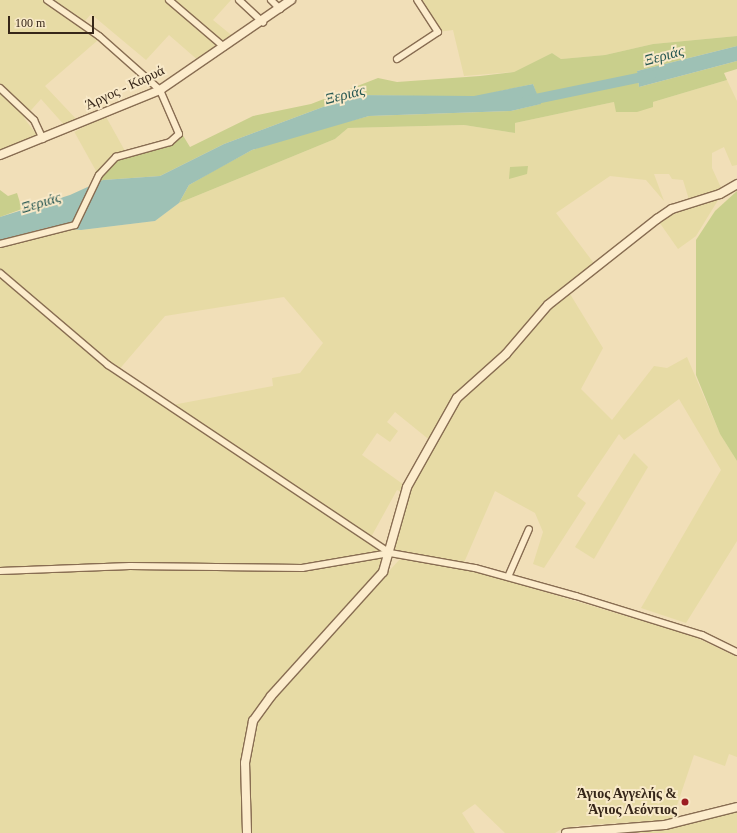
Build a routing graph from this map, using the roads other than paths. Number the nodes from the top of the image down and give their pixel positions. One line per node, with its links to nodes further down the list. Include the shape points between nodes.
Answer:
1 (47, 0): 12 (street, via 99,36)
2 (169, 0): 9 (street)
3 (239, 0): 8 (street)
4 (271, 0): 7 (street)
5 (292, 0): 7 (street, Άργος - Καρυά)
6 (417, 0): 10 (street, via 438,32)
7 (280, 9): 8 (street, Άργος - Καρυά)
8 (262, 22): 9 (street, Άργος - Καρυά)
9 (224, 47): 12 (street, Άργος - Καρυά)
10 (396, 59)
11 (0, 88): 13 (street, via 34,120)
12 (160, 90): 13 (street, Άργος - Καρυά); 16 (street, via 179,129 176,138 116,157 100,175 75,226)
13 (44, 139): 14 (street, Άργος - Καρυά)
14 (0, 155)
15 (737, 184): 19 (street, via 720,194 672,209 657,219 548,305 506,354 460,394 406,487)
16 (0, 244)
17 (0, 273): 19 (street, via 108,366)
18 (529, 529): 21 (street)
19 (390, 553): 20 (street, via 302,568 130,566); 21 (street); 24 (street, via 378,580 255,716 248,738 245,764)
20 (0, 570)
21 (508, 577): 22 (street, via 681,628)
22 (737, 652)
23 (737, 806): 25 (street, via 652,827)
24 (247, 833)
25 (566, 833)

